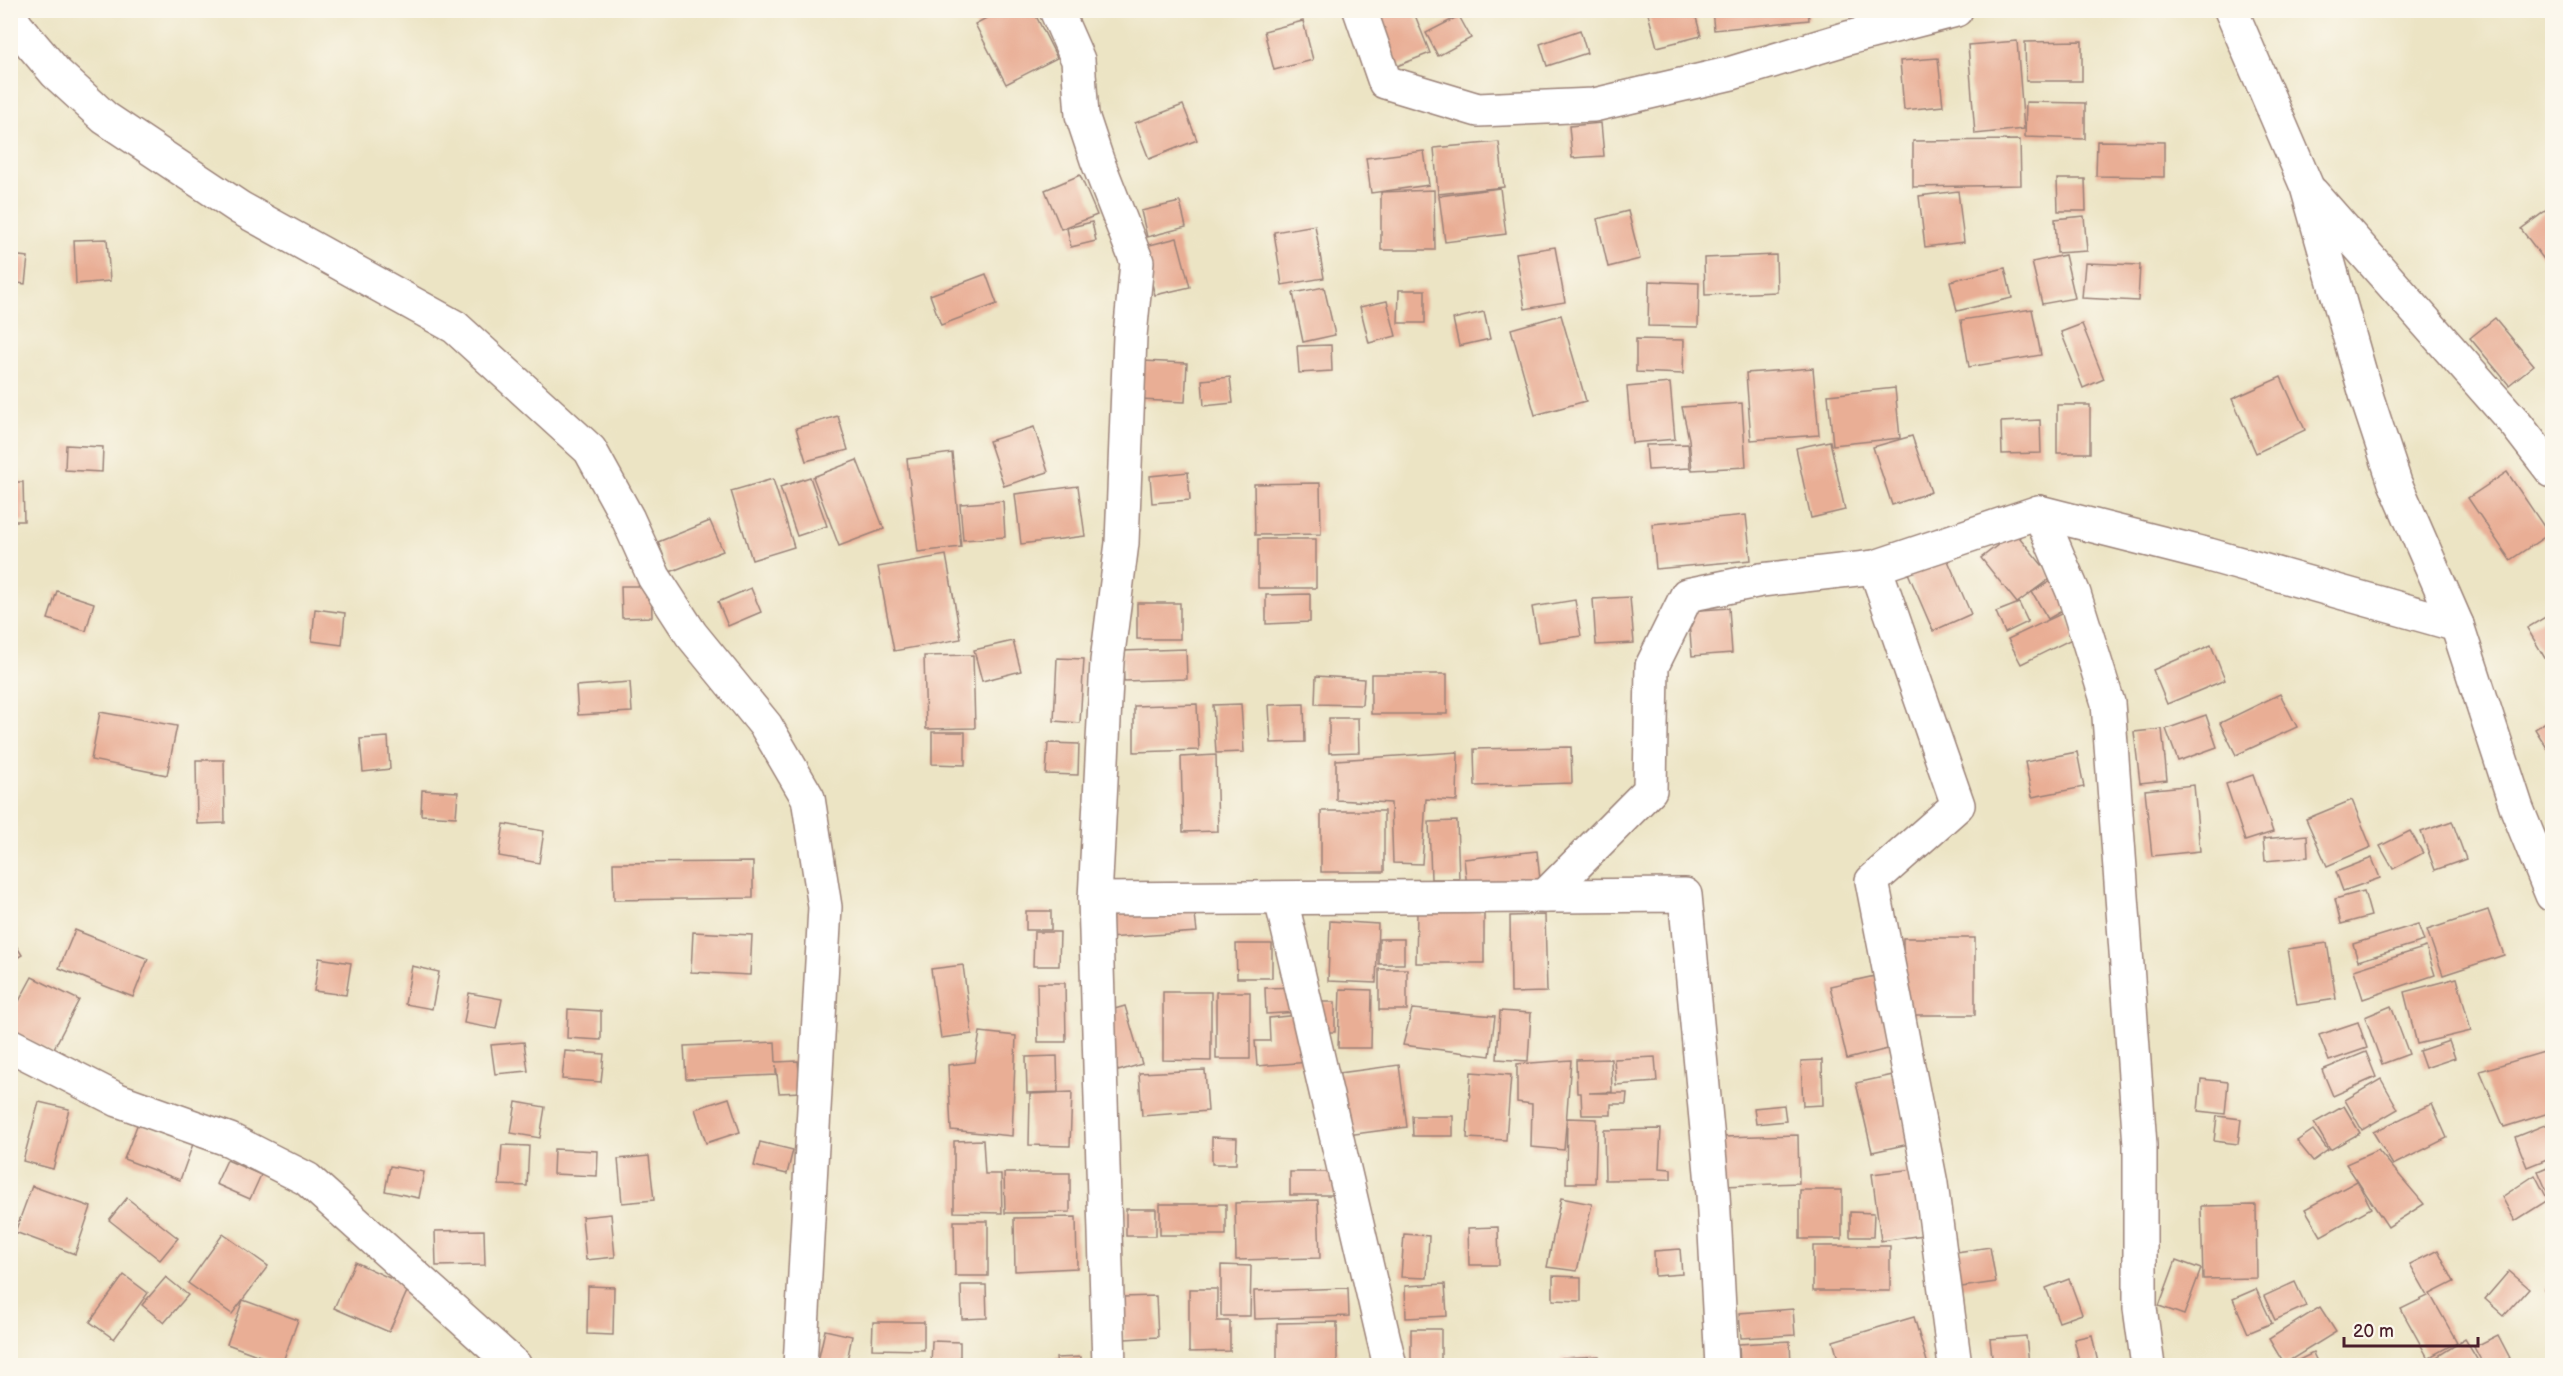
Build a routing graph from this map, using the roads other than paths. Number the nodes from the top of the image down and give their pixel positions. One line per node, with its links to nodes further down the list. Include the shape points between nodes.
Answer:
1 (1056, 10): 13 (street, via 1078,60 1082,115 1137,262 1130,336 1122,543 1107,661)
2 (1360, 10): 3 (street, via 1385,82 1478,110 1594,105 1732,73)
3 (1956, 10)
4 (2231, 10): 6 (street)
5 (10, 15): 17 (street, via 56,73 105,118 240,208 455,327 590,450 654,577 691,634 772,736 808,798 825,907)
6 (2307, 187): 7 (street); 10 (street, via 2395,483)
7 (2553, 471)
8 (2039, 512): 9 (street); 10 (street); 22 (street, via 2074,594 2108,703 2140,1145 2140,1308)
9 (1875, 567): 12 (street, via 1761,580 1687,595 1652,666 1650,790); 21 (street, via 1958,805 1872,881 1931,1184)
10 (2457, 625): 11 (street, via 2517,809)
11 (2553, 895)
12 (1545, 896): 14 (street); 20 (street, via 1685,895 1713,1194)
13 (1095, 898): 14 (street); 18 (street)
14 (1281, 898): 19 (street)
15 (10, 1045): 16 (street, via 118,1100 230,1140 307,1179)
16 (515, 1365)
17 (800, 1365)
18 (1109, 1365)
19 (1390, 1365)
20 (1722, 1365)
21 (1954, 1365)
22 (2148, 1365)

